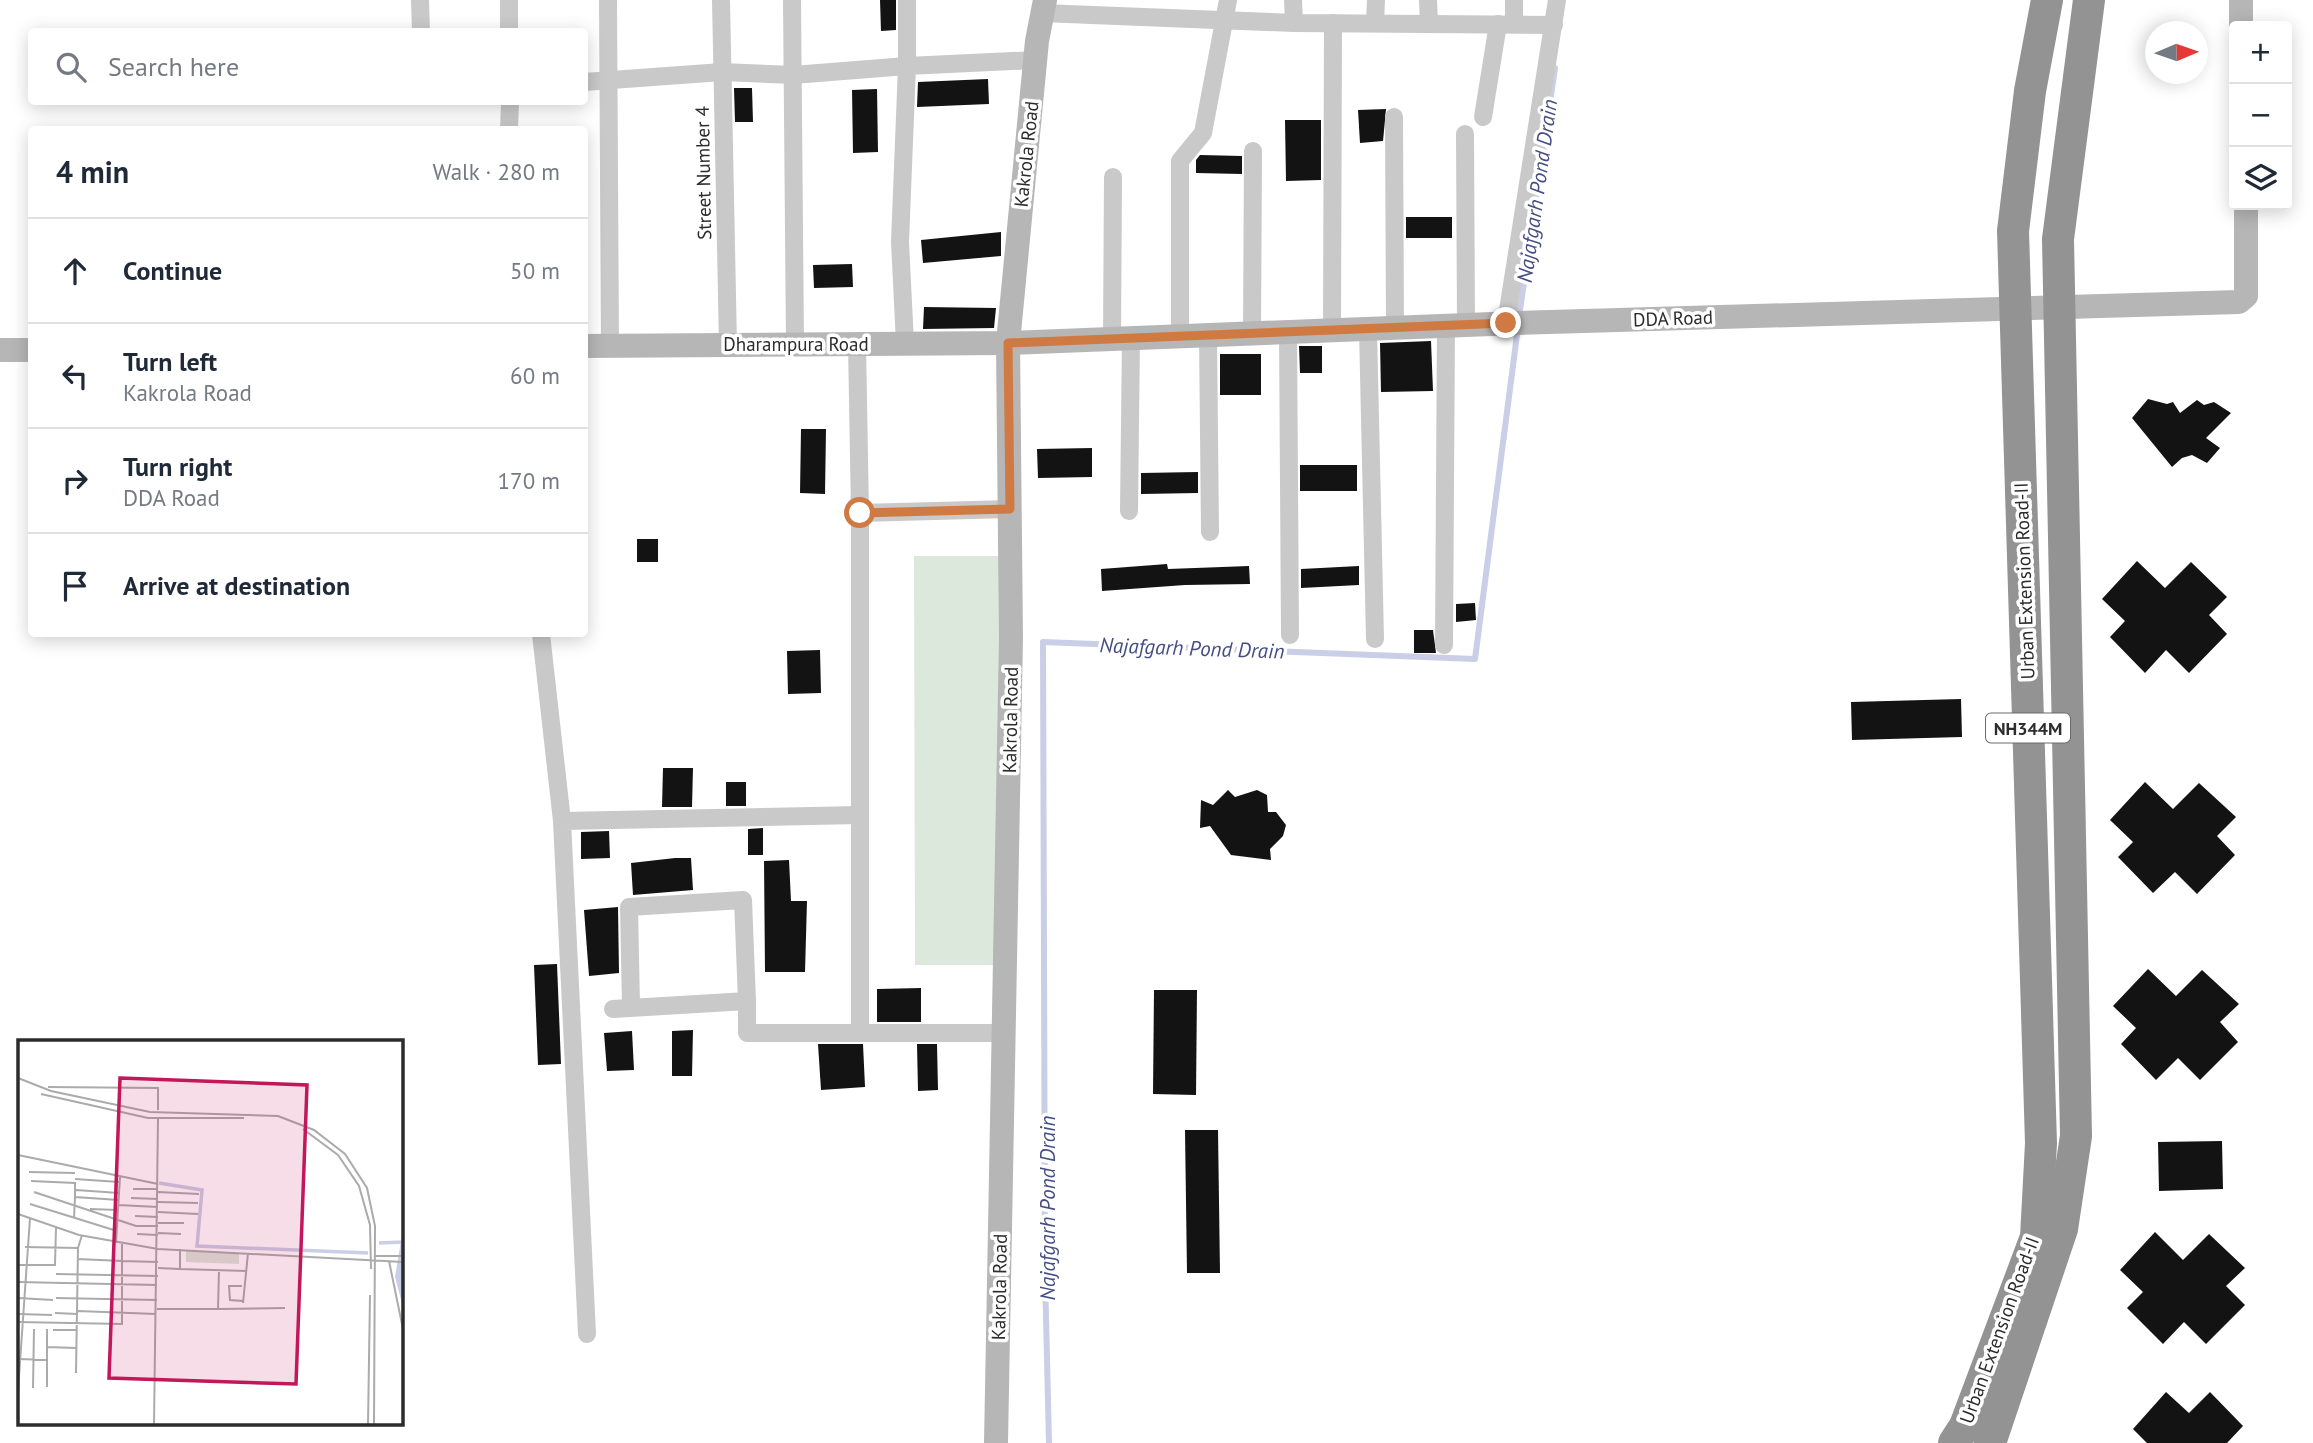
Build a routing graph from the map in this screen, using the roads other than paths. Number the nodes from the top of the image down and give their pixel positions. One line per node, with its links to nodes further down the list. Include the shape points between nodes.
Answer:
1 (420, 0): 26 (street)
2 (509, 0): 27 (street)
3 (608, 0): 32 (street)
4 (721, 0): 30 (street, Street Number 4)
5 (792, 0): 31 (street)
6 (907, 0): 29 (street)
7 (1228, 0): 18 (street)
8 (1293, 0): 20 (street)
9 (1376, 0): 22 (street)
10 (1428, 0): 23 (street)
11 (1514, 0): 24 (street)
12 (1558, 0): 25 (street)
13 (2047, 0): 76 (highway, Urban Extension Road-II / NH344M, bridge, via 2030,91 2013,231 2041,1143 2036,1237 1965,1426)
14 (2089, 0): 77 (highway, Urban Extension Road-II / NH344M, bridge, via 2057,239 2076,1136 2062,1229)
15 (2241, 0): 19 (street)
16 (1043, 6): 17 (street); 28 (street, Kakrola Road)
17 (1138, 8): 18 (street)
18 (1222, 20): 20 (street); 50 (street, via 1203,133 1180,161)
19 (2241, 21)
20 (1294, 23): 21 (street)
21 (1333, 23): 22 (street); 46 (street)
22 (1376, 23): 23 (street)
23 (1429, 24): 24 (street)
24 (1506, 24): 25 (street); 36 (street)
25 (1554, 25): 42 (street, via 1542,85)
26 (421, 28)
27 (509, 28)
28 (1035, 60): 29 (street); 52 (street, Kakrola Road)
29 (907, 66): 31 (street); 55 (street, via 900,242)
30 (722, 72): 31 (street); 32 (street); 56 (street, Street Number 4)
31 (793, 75): 53 (street)
32 (609, 80): 33 (street); 58 (street)
33 (588, 82)
34 (510, 105): 37 (street)
35 (1394, 117): 44 (street)
36 (1483, 117)
37 (509, 126)
38 (1465, 134): 43 (street)
39 (1254, 151): 48 (street)
40 (1114, 177): 51 (street)
41 (2246, 210): 42 (street, DDA Road, via 2248,282 2246,296 2239,302)
42 (1518, 323): 43 (street, DDA Road)
43 (1456, 325): 44 (street, DDA Road); 68 (street)
44 (1395, 328): 45 (street, DDA Road)
45 (1368, 329): 46 (street, DDA Road); 67 (street)
46 (1332, 330): 47 (street, DDA Road)
47 (1288, 331): 48 (street, DDA Road); 65 (street)
48 (1252, 333): 49 (street, DDA Road)
49 (1208, 335): 50 (street, DDA Road); 64 (street)
50 (1180, 336): 51 (street, DDA Road)
51 (1121, 338): 52 (street, DDA Road); 62 (street)
52 (1008, 343): 55 (street, Dharampura Road); 61 (street, Kakrola Road)
53 (795, 344): 54 (street, Dharampura Road); 56 (street, Dharampura Road)
54 (857, 344): 55 (street, Dharampura Road); 63 (street)
55 (905, 344)
56 (728, 345): 58 (street, Dharampura Road)
57 (588, 346): 58 (street, Dharampura Road)
58 (610, 346)
59 (0, 350): 60 (street)
60 (28, 350)
61 (1010, 509): 63 (street); 73 (street, Kakrola Road)
62 (1129, 511)
63 (860, 513): 69 (street)
64 (1210, 532)
65 (1290, 635)
66 (541, 637): 70 (street)
67 (1375, 639)
68 (1444, 645)
69 (860, 814): 70 (street); 72 (street)
70 (562, 821): 74 (street)
71 (747, 1001): 71 (street, via 622,1007 629,906 743,900); 72 (street, via 747,1033)
72 (860, 1031): 73 (street)
73 (1004, 1033): 75 (street, Kakrola Road)
74 (587, 1334)
75 (996, 1443)
76 (1954, 1443)
77 (1990, 1443)

